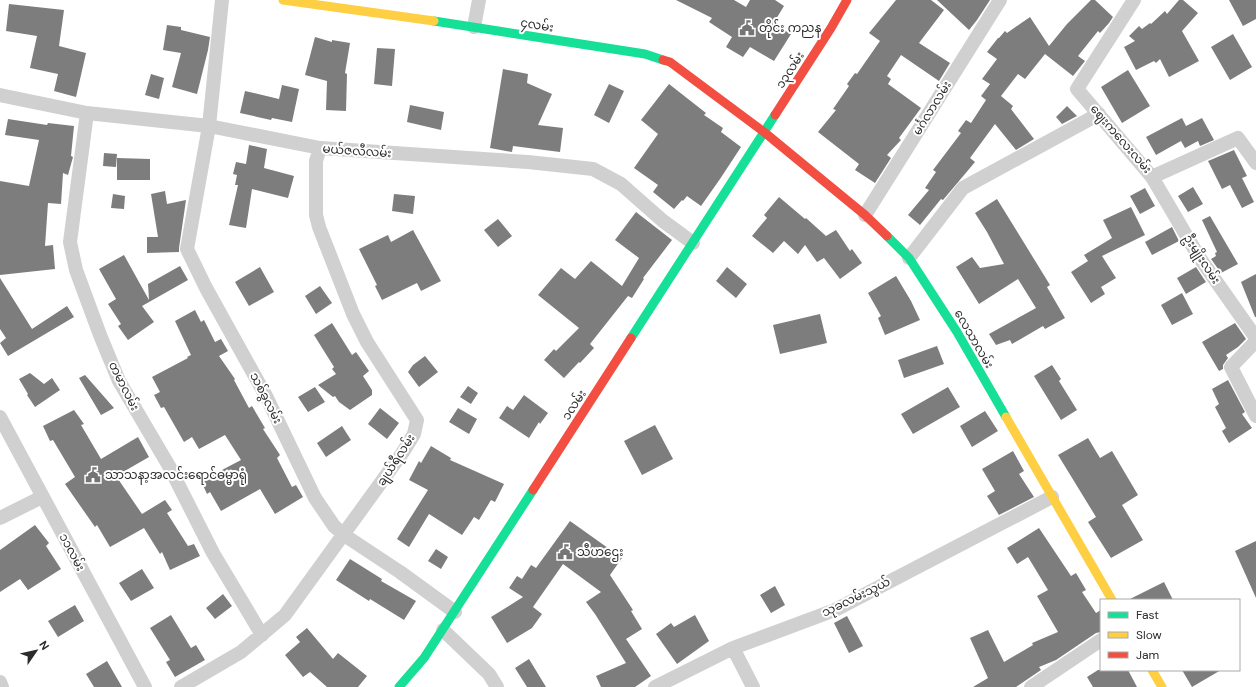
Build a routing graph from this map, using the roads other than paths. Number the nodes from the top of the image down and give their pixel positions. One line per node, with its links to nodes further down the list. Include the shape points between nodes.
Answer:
1 (222, 0): 11 (street, သစ်ခွလမ်း)
2 (283, 0): 7 (street, ၄လမ်း)
3 (478, 0): 7 (street)
4 (847, 0): 12 (street, ၁၃လမ်း, via 832,28)
5 (1000, 0): 16 (street, မင်္ဂလာလမ်း)
6 (1134, 0): 10 (street, ဈေးကလေးလမ်း, via 1077,89)
7 (474, 27): 12 (street, ၄လမ်း, via 645,54 670,62)
8 (0, 95): 9 (street, မယ်ဇလီလမ်း)
9 (87, 113): 11 (street, မယ်ဇလီလမ်း); 29 (street, တမာလမ်း, via 70,242 76,270 119,381 169,466 213,553)
10 (1099, 114): 15 (street, ဈေးကလေးလမ်း); 18 (street, via 963,188)
11 (209, 126): 13 (street, မယ်ဇလီလမ်း); 25 (street, သစ်ခွလမ်း, via 187,249 267,398 316,498 334,526)
12 (764, 132): 16 (street, လေသာလမ်း); 17 (street, ၁လမ်း)
13 (320, 148): 17 (street, မယ်ဇလီလမ်း, via 593,169 621,184); 25 (street, ချယ်ရီလမ်း, via 316,161 316,215 319,227 352,314 417,420 414,434 403,452)
14 (1256, 163): 15 (street, ဈေးကလေးလမ်း, via 1238,138)
15 (1152, 177): 19 (street, ဦးမျိုးလမ်း, via 1199,257)
16 (865, 215): 18 (street, လေသာလမ်း)
17 (693, 243): 27 (street, ၁လမ်း)
18 (909, 258): 23 (street, လေသာလမ်း, via 956,332)
19 (1256, 340): 20 (street, ဦးမျိုးလမ်း, via 1231,368)
20 (1256, 416)
21 (0, 417): 22 (street, ၁၁လမ်း)
22 (42, 497): 24 (street); 35 (street, ၁၁လမ်း)
23 (1052, 497): 26 (street, လေသာလမ်း); 31 (street, သုခလမ်းသွယ်, via 835,610)
24 (0, 518)
25 (344, 535): 27 (street, သစ်ခွလမ်း); 29 (street, ချယ်ရီလမ်း, via 285,615)
26 (1111, 599)
27 (455, 612): 28 (street, ၁လမ်း)
28 (443, 630): 37 (street, ၁လမ်း, via 424,658); 38 (street, via 489,674)
29 (262, 635): 36 (street, ချယ်ရီလမ်း, via 241,652)
30 (1100, 641): 41 (street)
31 (733, 648): 39 (street, သုခလမ်းသွယ်); 40 (street)
32 (1153, 671): 42 (street)
33 (0, 682): 34 (street)
34 (2, 687)
35 (145, 687)
36 (180, 687)
37 (399, 687)
38 (497, 687)
39 (655, 687)
40 (753, 687)
41 (1031, 687)
42 (1162, 687)

